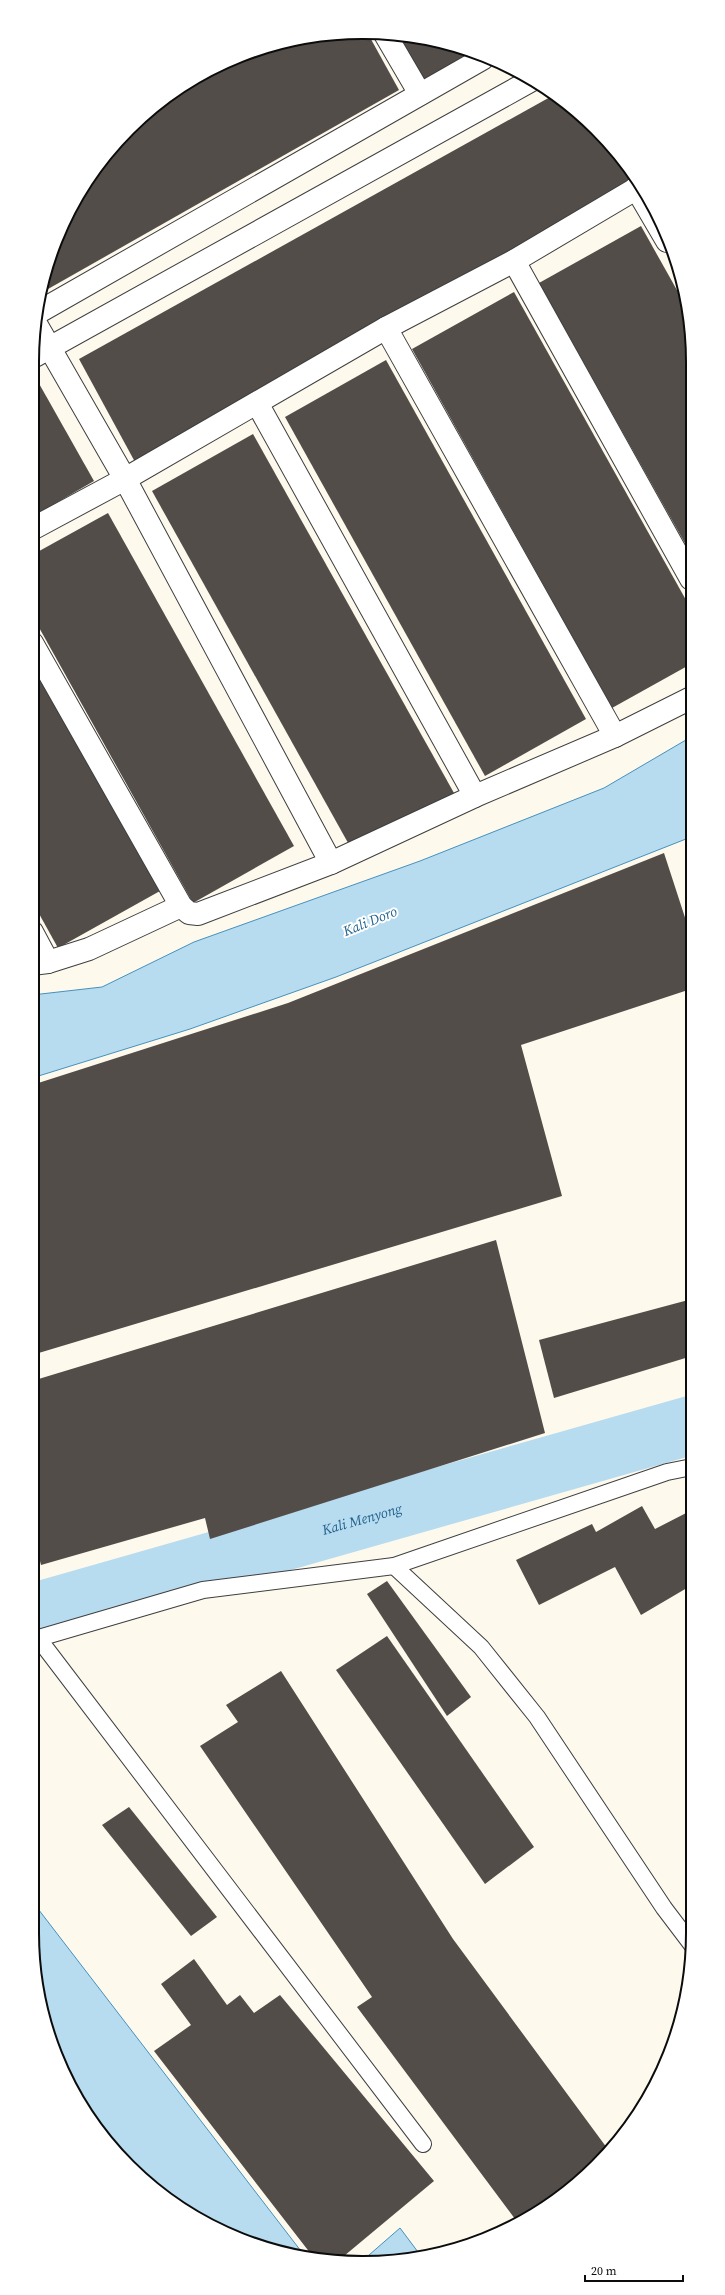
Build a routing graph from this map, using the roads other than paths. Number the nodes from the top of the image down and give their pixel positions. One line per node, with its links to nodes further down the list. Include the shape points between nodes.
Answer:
1 (389, 40): 4 (street)
2 (478, 61): 4 (street)
3 (526, 83): 9 (street)
4 (420, 94): 7 (street)
5 (635, 190): 6 (street)
6 (514, 262): 8 (street); 13 (street)
7 (44, 309)
8 (386, 328): 10 (street); 16 (street)
9 (41, 353): 11 (street)
10 (257, 403): 11 (street); 17 (street)
11 (125, 479): 12 (street); 18 (street)
12 (39, 525)
13 (686, 570)
14 (39, 655): 19 (street)
15 (686, 700): 16 (street)
16 (614, 736): 17 (street)
17 (475, 796): 18 (street)
18 (331, 863): 19 (street, via 198,914 189,913)
19 (181, 906): 20 (street, via 89,949)
20 (40, 963)
21 (686, 1467): 22 (lane)
22 (394, 1566): 23 (lane, via 203,1590); 25 (lane, via 481,1647 537,1717)
23 (39, 1638)
24 (39, 1644): 26 (lane)
25 (686, 1937)
26 (423, 2144)

